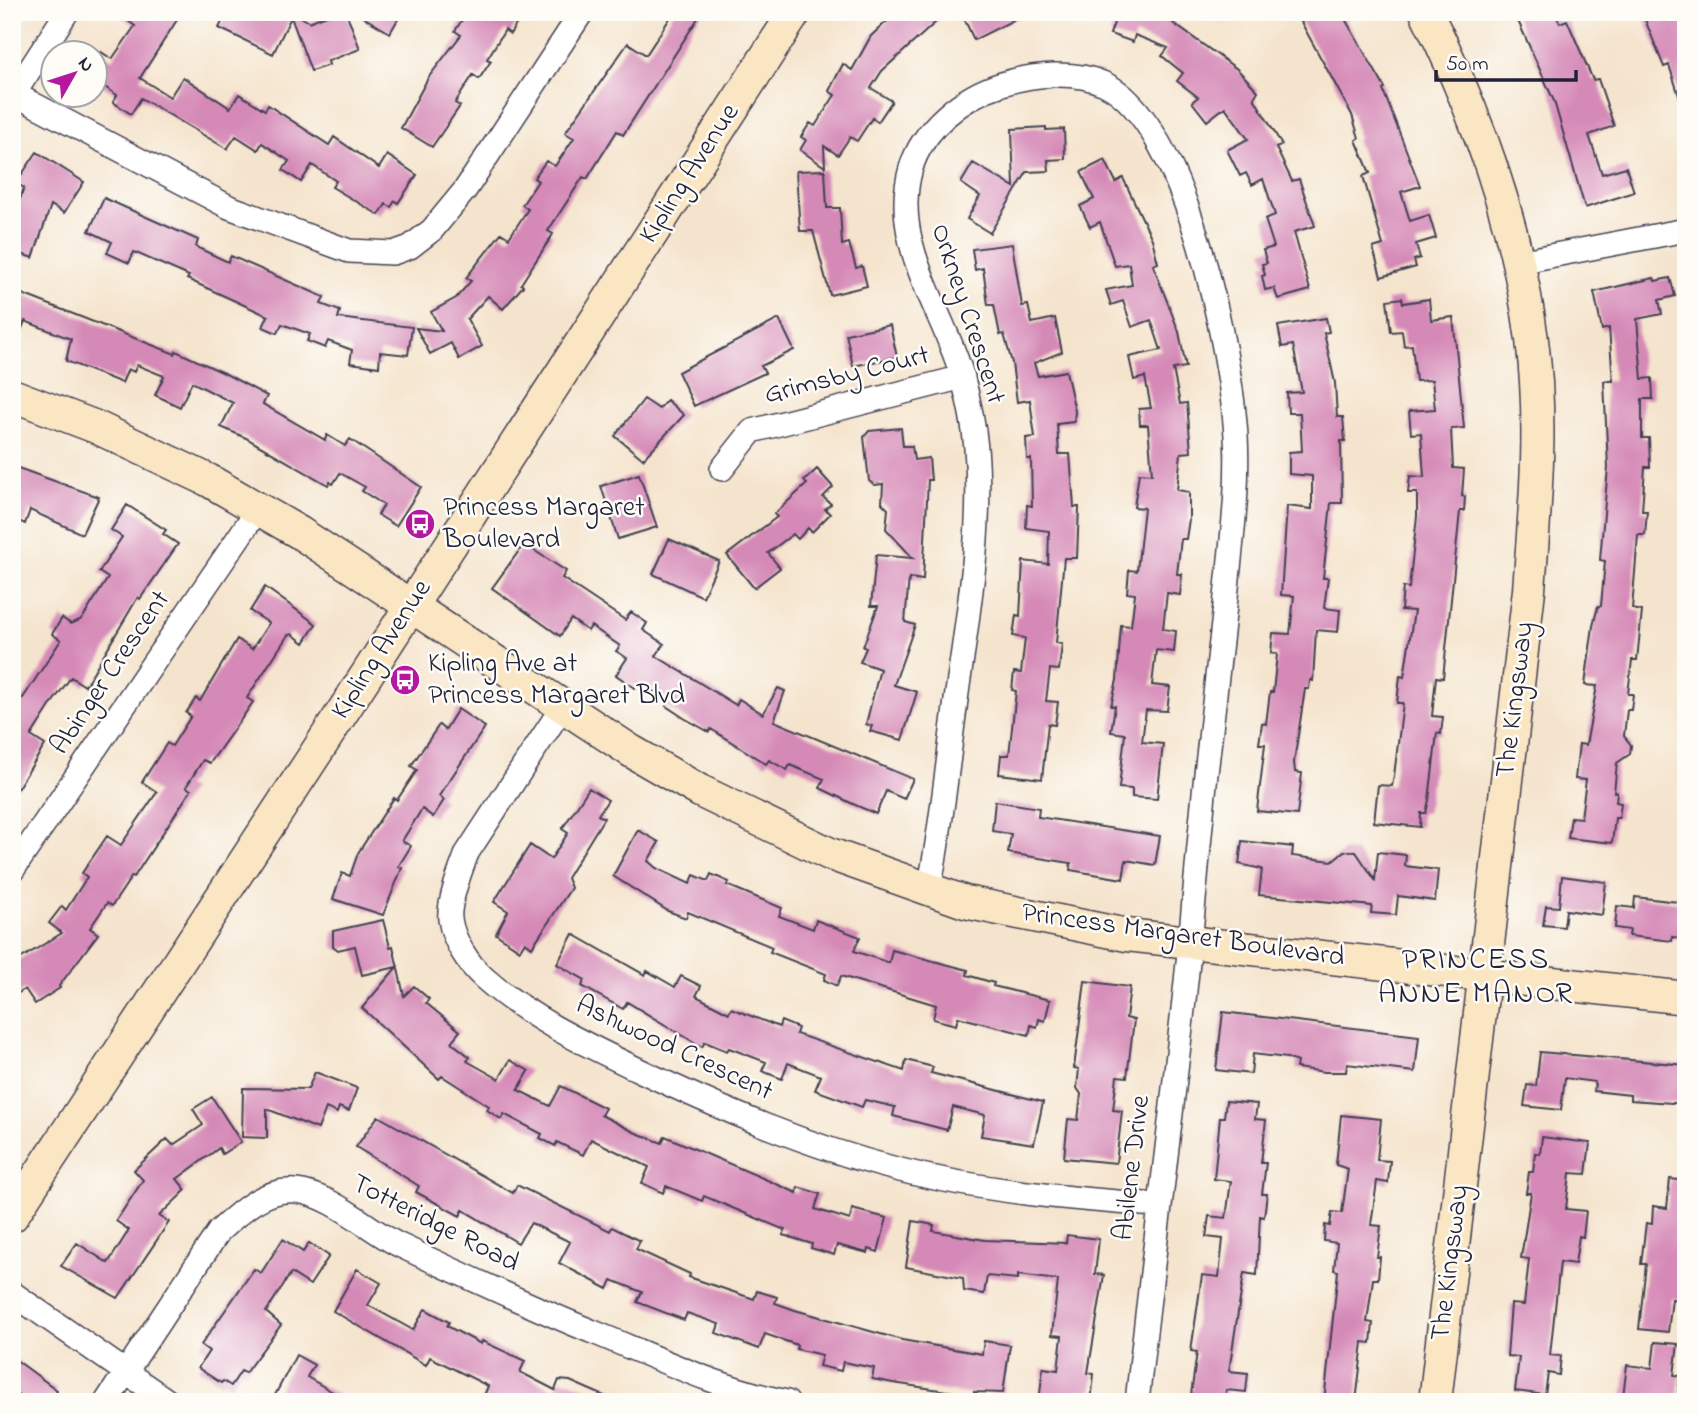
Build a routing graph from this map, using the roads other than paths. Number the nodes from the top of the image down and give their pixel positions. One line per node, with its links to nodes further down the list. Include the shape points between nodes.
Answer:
1 (67, 12): 5 (street)
2 (582, 12): 5 (street, via 465,190 432,230 393,253 349,251 229,207)
3 (795, 12): 12 (street, Kipling Avenue)
4 (1426, 12): 7 (street, The Kingsway, via 1478,128)
5 (13, 96)
6 (1686, 230): 7 (street)
7 (1518, 262): 17 (street, The Kingsway, via 1532,341 1536,502)
8 (963, 377): 10 (street, Grimsby Court, via 752,431); 15 (street, Orkney Crescent, via 976,448 976,530); 16 (street, Orkney Crescent, via 909,241 906,186 914,159 929,133 984,90 1050,74 1103,83 1126,100 1147,126 1187,205 1227,355 1236,430 1232,543)
9 (12, 395): 11 (street, Princess Margaret Boulevard, via 151,451)
10 (722, 469)
11 (258, 509): 12 (street, Princess Margaret Boulevard); 14 (street, Abinger Crescent)
12 (411, 605): 13 (street, Princess Margaret Boulevard); 20 (street, Kipling Avenue)
13 (563, 706): 15 (street, Princess Margaret Boulevard, via 631,751 765,825); 19 (street, Ashwood Crescent, via 467,853 459,873 449,916 455,937 482,976 578,1040 683,1091 801,1139 952,1182 1061,1199)
14 (12, 871)
15 (929, 890): 16 (street, Princess Margaret Boulevard, via 1015,914)
16 (1190, 942): 17 (street, Princess Margaret Boulevard); 19 (street, Abilene Drive)
17 (1485, 975): 18 (street, Princess Margaret Boulevard); 27 (street, The Kingsway)
18 (1686, 998)
19 (1158, 1205): 26 (street, Abilene Drive)
20 (12, 1216)
21 (12, 1293): 22 (street)
22 (126, 1371): 23 (street, Totteridge Road); 24 (street); 25 (street, Totteridge Road, via 219,1231 244,1208 274,1192 298,1191 334,1206 378,1235 542,1313 696,1374)
23 (107, 1402)
24 (169, 1402)
25 (788, 1402)
26 (1137, 1402)
27 (1435, 1402)

